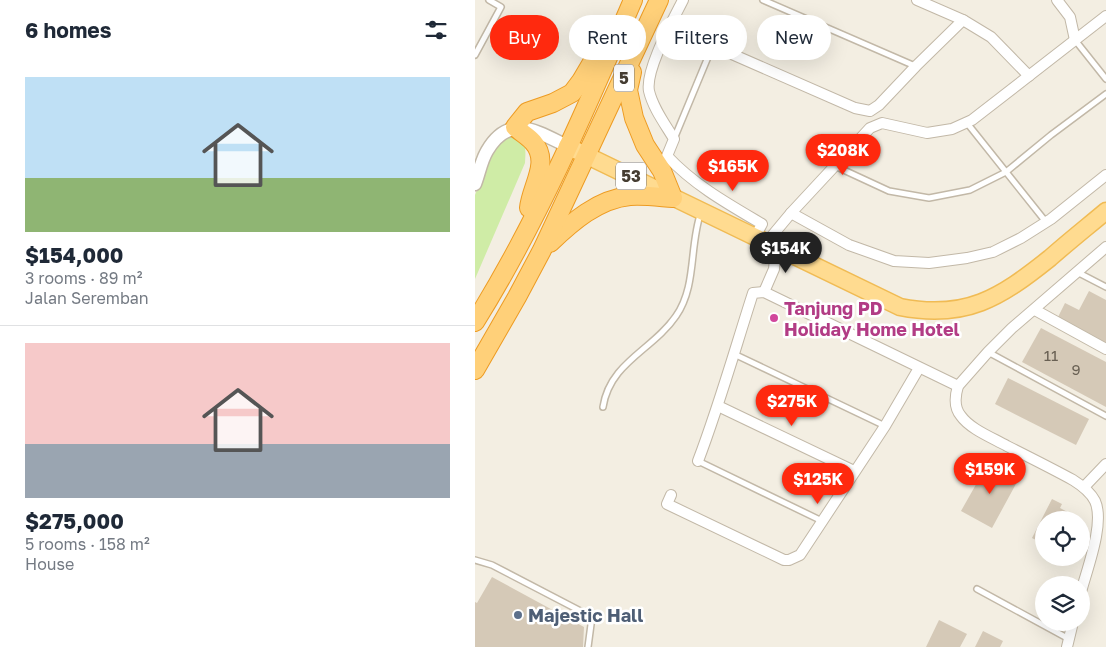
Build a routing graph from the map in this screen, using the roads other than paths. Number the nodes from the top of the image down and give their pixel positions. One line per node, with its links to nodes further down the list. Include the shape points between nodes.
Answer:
1 (489, 0): 9 (lane)
2 (503, 0): 9 (lane)
3 (659, 0): 14 (highway, 5)
4 (683, 0): 11 (street)
5 (763, 0): 22 (lane)
6 (917, 0): 8 (street)
7 (1057, 0): 15 (street, via 1070,17)
8 (937, 4): 13 (street)
9 (501, 7): 16 (lane)
10 (630, 8): 27 (highway, via 572,93 527,112); 29 (highway, 5)
11 (676, 15)
12 (1106, 16): 15 (street)
13 (963, 20): 22 (street); 23 (street, via 991,37)
14 (646, 30)
15 (1075, 40): 23 (street); 24 (lane)
16 (475, 55)
17 (656, 59): 28 (street, via 650,73 649,89)
18 (633, 60): 30 (highway, 5)
19 (634, 60): 35 (highway, via 628,90 634,118)
20 (707, 60): 28 (lane)
21 (747, 60): 22 (street, via 855,108 870,111)
22 (916, 66)
23 (1029, 76): 26 (street)
24 (1106, 79)
25 (1106, 94): 32 (lane)
26 (966, 122): 31 (street, via 952,129 927,133 882,122 870,128); 32 (lane)
27 (515, 127): 29 (street, via 530,128); 34 (street, via 500,134 486,152); 40 (highway, via 533,142 540,153 541,165 529,206)
28 (674, 139): 41 (street, via 667,156 707,191 762,224)
29 (567, 146): 30 (main road, 53); 40 (highway, 5)
30 (588, 155): 35 (main road, 53); 43 (highway, 5)
31 (835, 166): 32 (lane, via 889,191 929,198 969,190); 38 (street)
32 (1006, 172): 39 (lane)
33 (1106, 175): 39 (street)
34 (475, 184)
35 (673, 198): 36 (main road, 53); 43 (highway, via 630,196 613,200 568,226)
36 (701, 211): 41 (main road, 53); 56 (lane, via 685,300 664,330 623,366 608,389)
37 (1106, 211): 41 (main road, 53, via 1020,282 973,306 951,310 920,311 899,307)
38 (791, 213): 39 (street, via 858,248 894,261 929,263 993,252); 41 (street)
39 (1047, 222)
40 (530, 223): 48 (highway, 5)
41 (766, 243): 46 (street, via 775,269)
42 (1106, 246): 44 (street)
43 (542, 250): 53 (highway, 5)
44 (1077, 272): 45 (lane); 47 (street)
45 (1106, 288)
46 (764, 292): 51 (street, via 753,293); 52 (street)
47 (1035, 310): 49 (street); 50 (street)
48 (476, 320)
49 (1106, 349)
50 (988, 352): 54 (street); 57 (lane)
51 (733, 353): 55 (street); 58 (lane)
52 (919, 368): 54 (street); 58 (street)
53 (475, 370)
54 (959, 386): 62 (street, via 956,406 968,423)
55 (718, 406): 59 (street); 61 (street)
56 (603, 407)
57 (1106, 416)
58 (885, 426): 61 (street)
59 (699, 461): 64 (lane)
60 (1106, 464): 62 (street)
61 (854, 471): 64 (street)
62 (1084, 487): 66 (street, via 1095,501 1098,518)
63 (671, 495): 64 (street, via 667,504 784,560 800,555)
64 (822, 521)
65 (475, 560): 69 (lane, via 492,565 592,617)
66 (1085, 576)
67 (977, 589): 68 (lane)
68 (1068, 643)
69 (588, 647)

